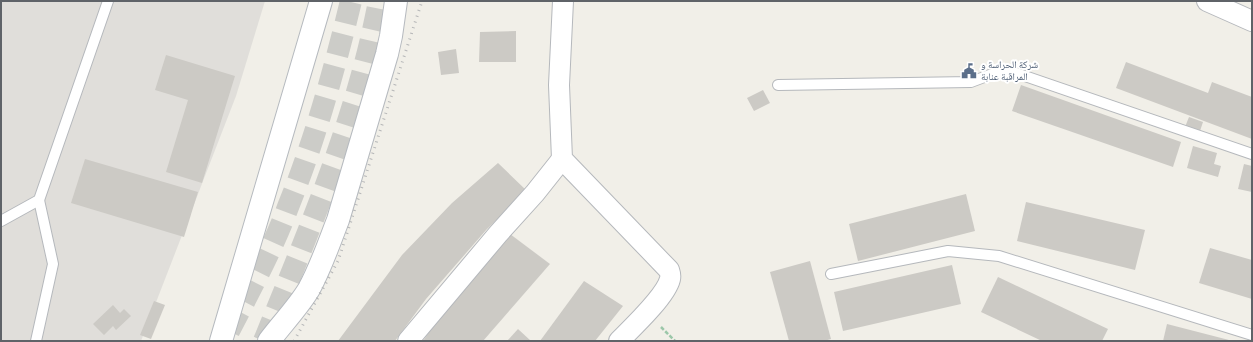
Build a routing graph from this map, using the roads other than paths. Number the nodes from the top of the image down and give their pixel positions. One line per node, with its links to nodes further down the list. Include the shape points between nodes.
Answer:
1 (108, 1): 10 (lane)
2 (321, 1): 15 (main road)
3 (396, 1): 16 (main road, via 387,54 328,245 308,290)
4 (563, 1): 9 (street, via 559,85)
5 (1207, 1): 6 (street)
6 (1252, 21)
7 (778, 85): 8 (lane, via 971,82 995,73 1013,72)
8 (1252, 154)
9 (562, 159): 17 (street); 18 (street, via 669,270 671,276 669,284 647,312)
10 (39, 200): 11 (lane); 14 (lane, via 53,264)
11 (1, 221)
12 (831, 274): 13 (lane, via 948,251 999,256)
13 (1252, 335)
14 (36, 341)
15 (221, 341)
16 (269, 341)
17 (408, 341)
18 (619, 341)

